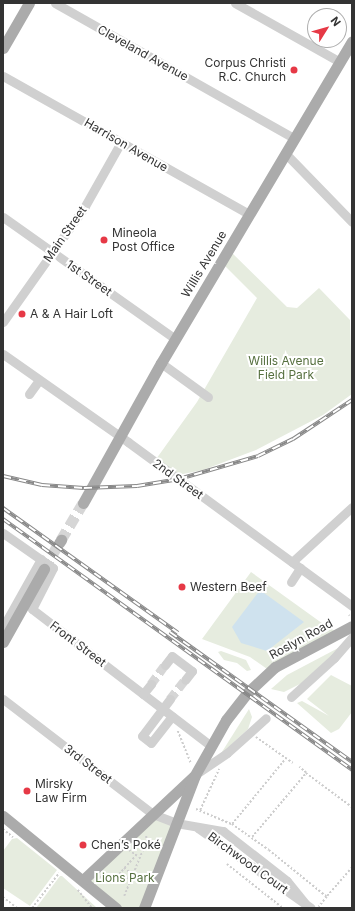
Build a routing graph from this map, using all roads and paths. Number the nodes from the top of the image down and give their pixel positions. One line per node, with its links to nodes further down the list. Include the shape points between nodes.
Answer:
1 (29, 3): 5 (main road)
2 (55, 3): 8 (street, Cleveland Avenue)
3 (235, 3): 6 (street)
4 (352, 41): 6 (main road, Willis Avenue)
5 (3, 48)
6 (340, 62): 8 (main road, Willis Avenue)
7 (3, 76): 9 (street, Harrison Avenue)
8 (294, 138): 10 (main road, Willis Avenue)
9 (121, 142): 11 (street, Harrison Avenue); 14 (street, Main Street, via 85,206)
10 (285, 153): 11 (main road, Willis Avenue); 13 (street)
11 (249, 214): 16 (main road, Willis Avenue)
12 (3, 217): 14 (street, 1st Street)
13 (352, 222)
14 (52, 252): 15 (street, Main Street); 16 (street, 1st Street)
15 (3, 322)
16 (175, 339): 18 (main road, Willis Avenue)
17 (3, 354): 19 (street, 2nd Street)
18 (161, 363): 21 (street); 22 (main road, Willis Avenue)
19 (39, 380): 20 (street); 22 (street, 2nd Street)
20 (29, 394)
21 (208, 397)
22 (121, 437): 23 (main road, Willis Avenue); 26 (street, 2nd Street)
23 (83, 503)
24 (352, 507): 26 (street)
25 (3, 533): 27 (street, Front Street)
26 (292, 562): 28 (street, 2nd Street)
27 (43, 564): 32 (street); 34 (main road); 38 (street, Front Street, via 53,570 32,609)
28 (300, 568): 29 (street); 30 (street, 2nd Street)
29 (291, 582)
30 (352, 606)
31 (350, 619): 47 (main road, Roslyn Road, via 270,671 239,703)
32 (3, 627)
33 (352, 637): 39 (street, via 334,658)
34 (3, 642)
35 (165, 665): 36 (street, via 172,656 192,671)
36 (185, 680)
37 (151, 684): 38 (street)
38 (143, 694): 42 (street, Front Street)
39 (291, 697)
40 (3, 699): 58 (street, 3rd Street)
41 (170, 699): 42 (street)
42 (163, 709): 43 (street, Front Street); 43 (street, via 142,734 150,743)
43 (172, 716): 47 (street, Front Street)
44 (266, 718): 54 (street, via 227,753)
45 (177, 729): 50 (path)
46 (254, 735): 48 (path)
47 (210, 745): 54 (main road, Roslyn Road)
48 (286, 758): 49 (path); 61 (path)
49 (293, 763)
50 (190, 764)
51 (299, 767): 53 (path)
52 (220, 768): 57 (path)
53 (306, 773): 55 (path); 64 (path)
54 (195, 775): 58 (main road, Roslyn Road); 60 (main road, Roslyn Road)
55 (352, 807)
56 (196, 809): 57 (path)
57 (200, 810): 61 (path)
58 (153, 814): 60 (street, 3rd Street); 79 (main road, Roslyn Road)
59 (3, 816): 79 (main road)
60 (176, 823): 83 (street, Birchwood Court, via 191,824); 88 (main road, Roslyn Road)
61 (232, 824): 64 (path)
62 (3, 829): 65 (path)
63 (146, 835): 68 (path)
64 (252, 837): 82 (path, via 327,897)
65 (16, 840)
66 (129, 850): 67 (path)
67 (136, 855): 68 (path); 71 (path)
68 (140, 858): 75 (path)
69 (227, 864): 89 (path)
70 (352, 867): 82 (path)
71 (124, 868): 74 (path); 75 (path)
72 (56, 871): 73 (path)
73 (59, 873): 76 (path); 85 (path)
74 (120, 874): 77 (path); 78 (path)
75 (133, 874): 78 (path)
76 (62, 876)
77 (100, 877)
78 (131, 879): 80 (path)
79 (78, 883): 86 (path); 87 (main road)
80 (124, 896)
81 (3, 897): 84 (path)
82 (325, 899): 90 (path)
83 (308, 906)
84 (18, 908)
85 (32, 908)
86 (92, 908)
87 (116, 908)
88 (144, 908)
89 (283, 908)
90 (318, 908)

